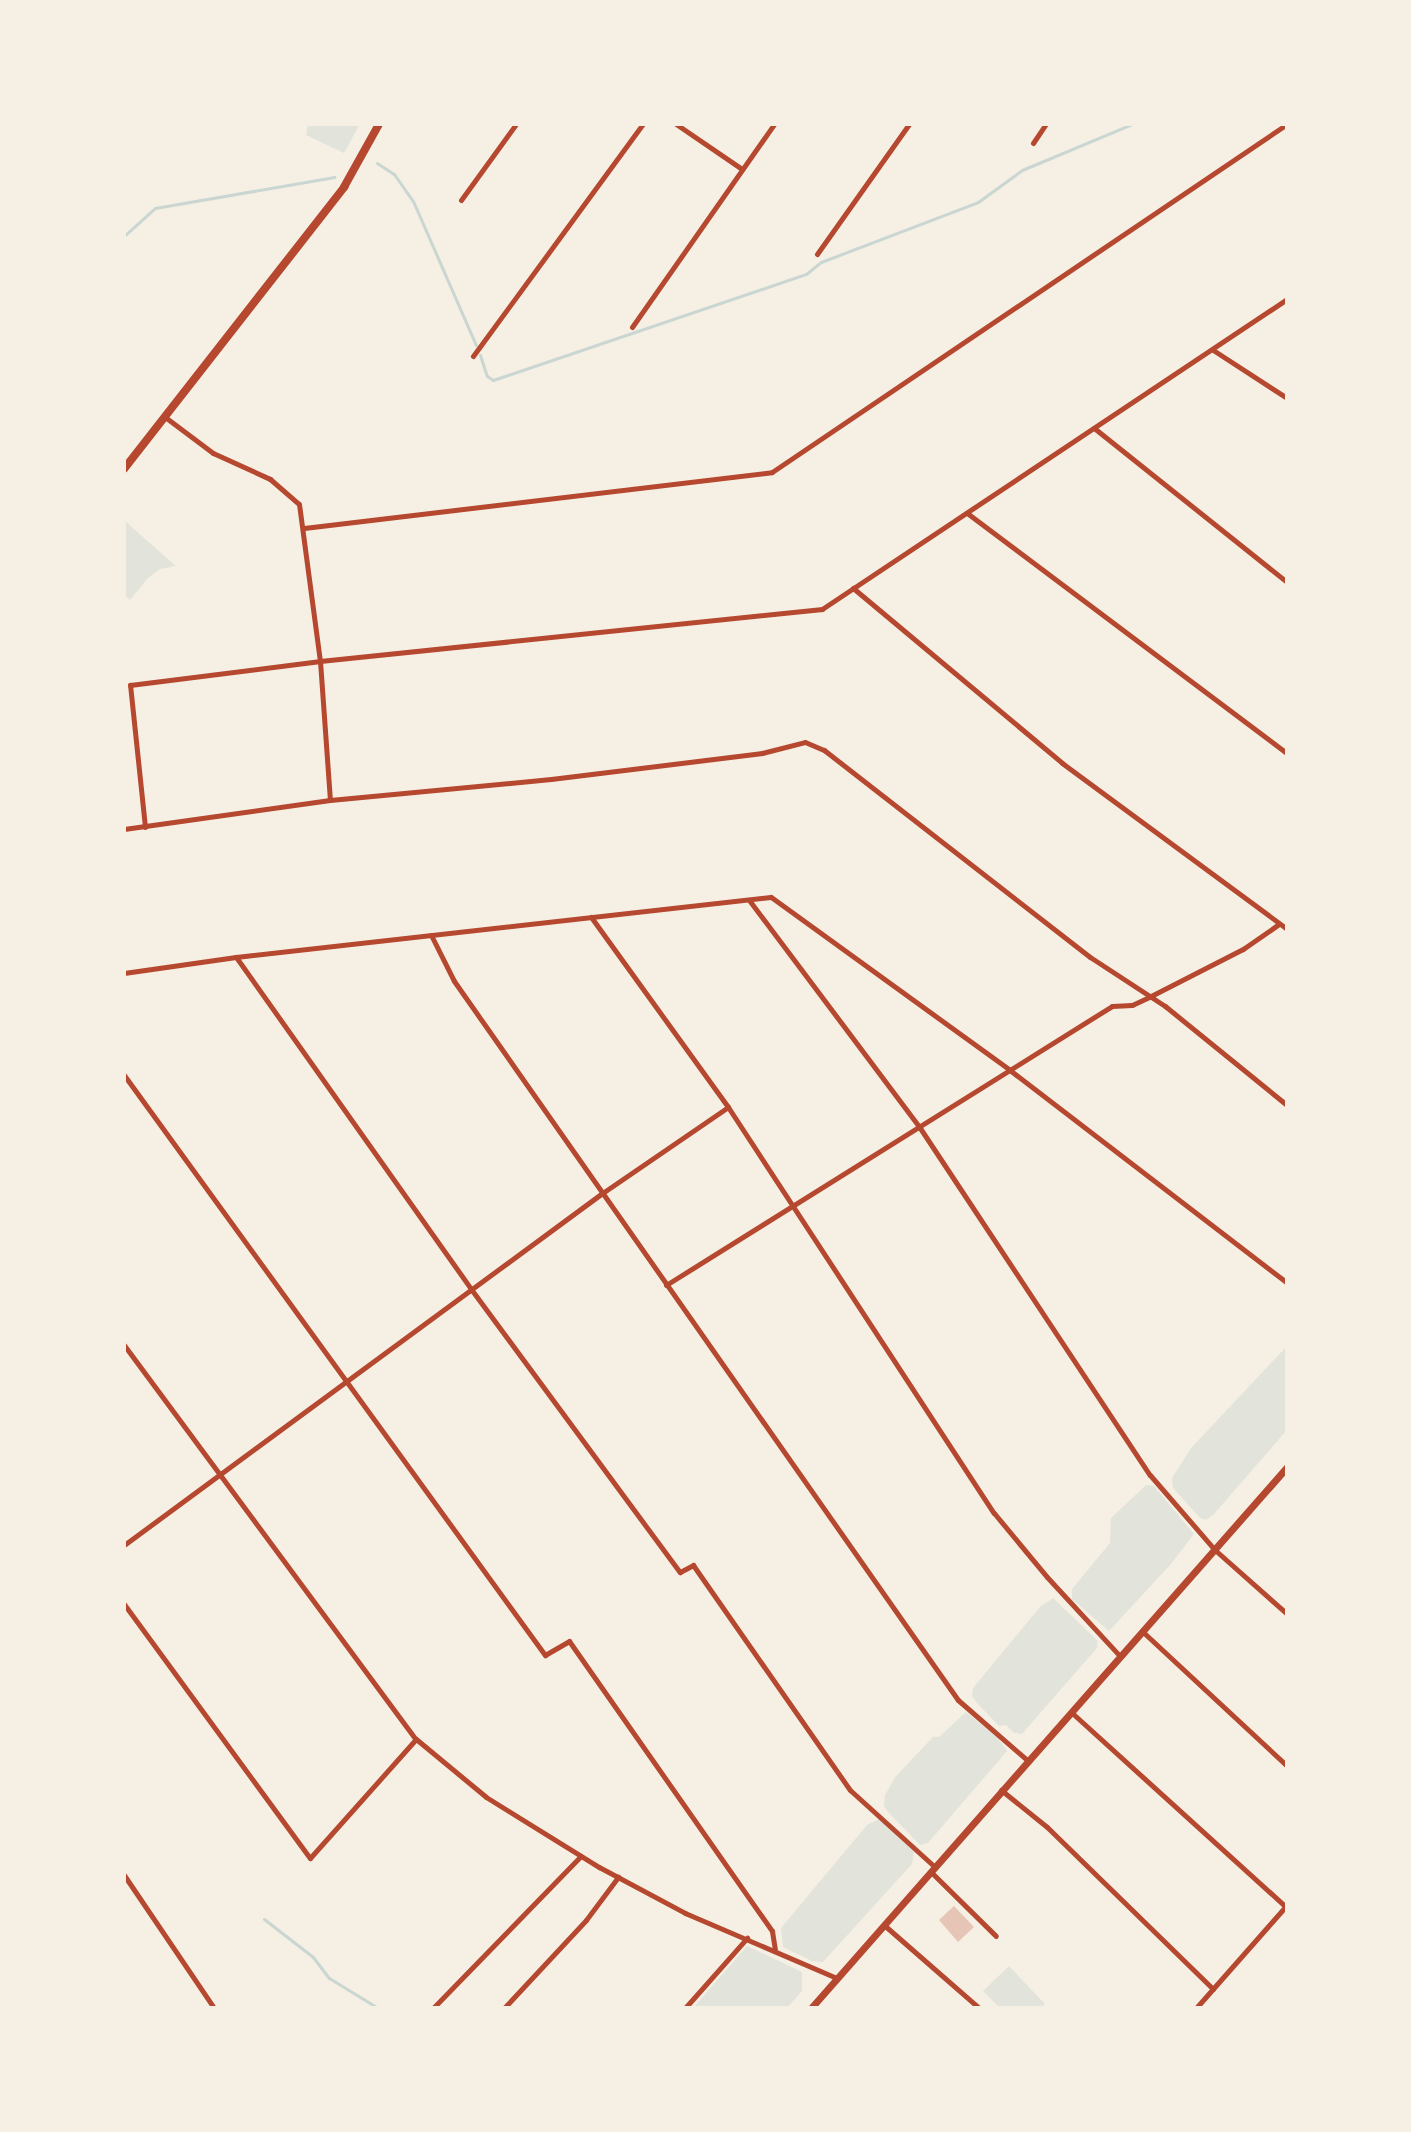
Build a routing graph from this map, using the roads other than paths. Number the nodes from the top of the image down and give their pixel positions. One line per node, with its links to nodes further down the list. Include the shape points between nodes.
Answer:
1 (379, 124): 18 (main road, via 344,187)
2 (516, 124): 11 (street)
3 (643, 124): 16 (street)
4 (676, 124): 10 (street)
5 (774, 124): 10 (street)
6 (909, 124): 12 (street)
7 (1046, 124): 9 (street)
8 (1287, 124): 22 (street, via 772,472)
9 (1033, 143)
10 (742, 169): 14 (street)
11 (461, 200)
12 (817, 254)
13 (1287, 299): 15 (street)
14 (632, 327)
15 (1213, 350): 17 (street); 19 (street)
16 (473, 356)
17 (1287, 398)
18 (164, 417): 20 (main road); 22 (street, via 213,453 286,490 299,504)
19 (1094, 428): 21 (street); 23 (street)
20 (124, 469)
21 (967, 513): 24 (street); 26 (street)
22 (304, 528): 25 (street)
23 (1287, 582)
24 (853, 588): 25 (street, via 822,609 794,614); 32 (street, via 1062,763)
25 (320, 661): 27 (street); 28 (street, via 130,685)
26 (1287, 753)
27 (330, 800): 28 (street); 37 (street, via 566,778 762,753 805,742 824,750)
28 (145, 827): 29 (street)
29 (124, 829)
30 (749, 900): 31 (street); 38 (street, via 771,897); 42 (street)
31 (591, 917): 34 (street); 41 (street)
32 (1279, 924): 33 (street); 37 (street, via 1243,949)
33 (1287, 929)
34 (431, 935): 35 (street); 43 (street, via 454,981)
35 (236, 957): 36 (street); 47 (street)
36 (124, 973)
37 (1149, 997): 38 (street, via 1112,1006); 40 (street)
38 (1011, 1071): 42 (street); 45 (street)
39 (124, 1075): 49 (street)
40 (1287, 1105)
41 (728, 1107): 43 (street); 44 (street)
42 (920, 1128): 44 (street); 53 (street, via 1150,1475)
43 (601, 1194): 46 (street); 47 (street)
44 (792, 1208): 46 (street); 57 (street, via 994,1513)
45 (1287, 1283)
46 (666, 1285): 60 (street, via 958,1700)
47 (471, 1289): 49 (street); 64 (street, via 680,1572 693,1565 850,1790)
48 (124, 1345): 51 (street)
49 (347, 1381): 51 (street); 71 (street, via 545,1655 569,1641 772,1931)
50 (1286, 1469): 53 (main road)
51 (220, 1475): 52 (street); 59 (street)
52 (124, 1545)
53 (1215, 1550): 55 (street); 56 (main road)
54 (124, 1604): 59 (street, via 310,1858)
55 (1287, 1614)
56 (1143, 1632): 57 (main road); 61 (street)
57 (1120, 1656): 58 (main road)
58 (1070, 1712): 60 (main road); 67 (street)
59 (416, 1739): 63 (street, via 486,1797)
60 (1027, 1760): 62 (main road)
61 (1287, 1766)
62 (1000, 1790): 64 (main road); 73 (street, via 1047,1827)
63 (581, 1856): 66 (street); 75 (street)
64 (933, 1869): 68 (main road); 69 (street)
65 (124, 1875): 74 (street)
66 (618, 1877): 70 (street); 76 (street, via 586,1920)
67 (1286, 1906): 73 (street)
68 (884, 1925): 72 (main road); 79 (street)
69 (996, 1936)
70 (747, 1938): 71 (street); 77 (street)
71 (775, 1949): 72 (street)
72 (837, 1978): 78 (main road)
73 (1213, 1989): 80 (street)
74 (214, 2008)
75 (433, 2008)
76 (504, 2008)
77 (685, 2008)
78 (811, 2008)
79 (979, 2008)
80 (1196, 2008)

